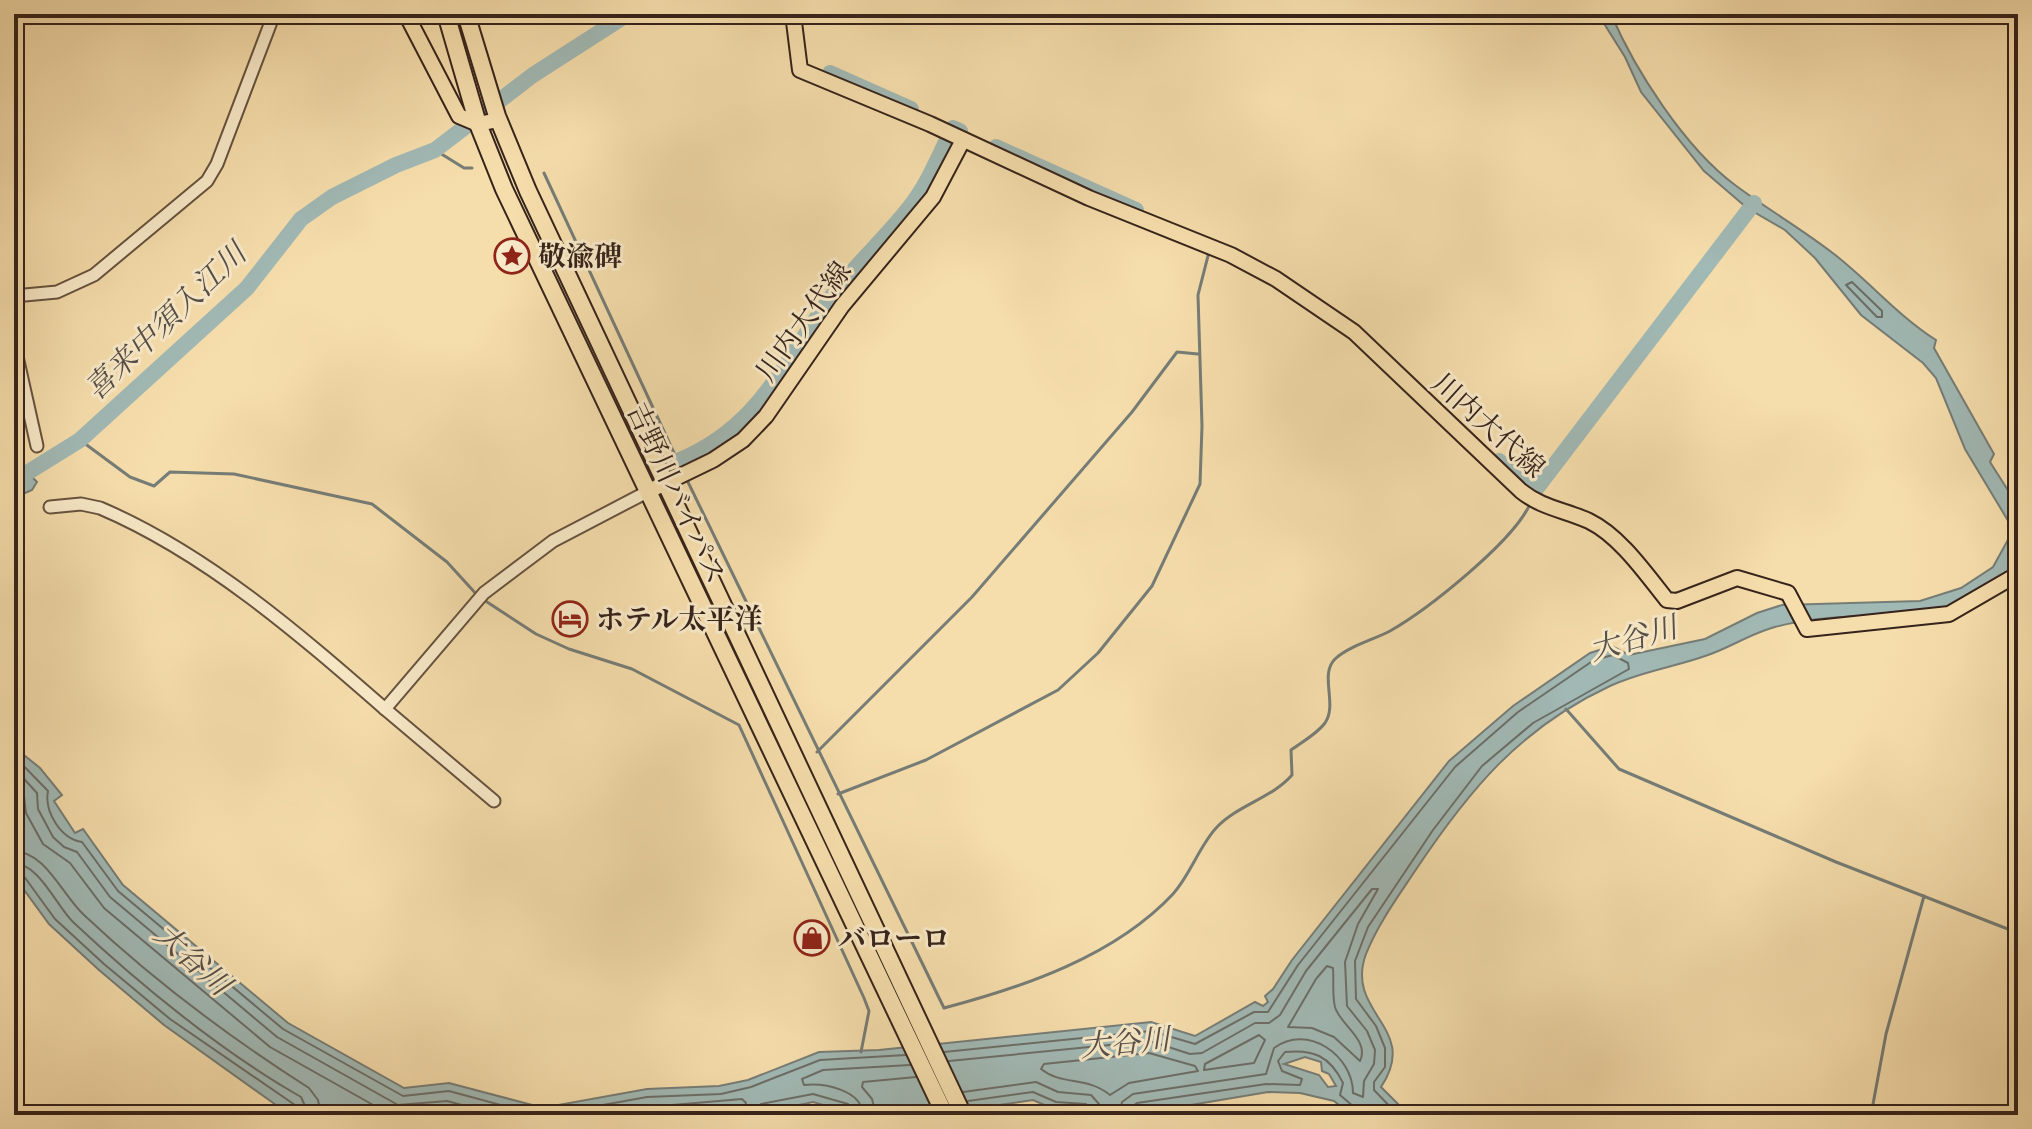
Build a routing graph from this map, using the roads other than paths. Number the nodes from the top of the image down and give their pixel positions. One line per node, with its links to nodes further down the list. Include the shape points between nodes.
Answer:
1 (274, 14): 8 (street, via 211,175 94,275 57,292)
2 (406, 14): 6 (main road)
3 (446, 14): 6 (highway, 吉野川バイパス)
4 (466, 14): 6 (highway, 吉野川バイパス, via 479,60)
5 (793, 14): 7 (main road, 川内大代線, via 797,69)
6 (484, 122): 11 (highway, 吉野川バイパス, via 528,191); 12 (highway, 吉野川バイパス, via 504,189)
7 (963, 140): 11 (main road, 川内大代線, via 933,197 842,306 766,416 743,440); 14 (main road, 川内大代線, via 1276,279 1354,332 1521,491 1538,504 1597,526 1667,600 1737,578 1788,593 1807,629 1949,614)
8 (14, 296)
9 (14, 343): 10 (street)
10 (37, 446)
11 (670, 481): 12 (main road, 川内大代線); 18 (highway, 吉野川バイパス)
12 (647, 492): 15 (street, via 553,541 481,596); 17 (highway, 吉野川バイパス)
13 (50, 507): 15 (street, via 100,508 204,566)
14 (2018, 574)
15 (385, 709): 16 (street)
16 (494, 801)
17 (945, 1115)
18 (963, 1115)

